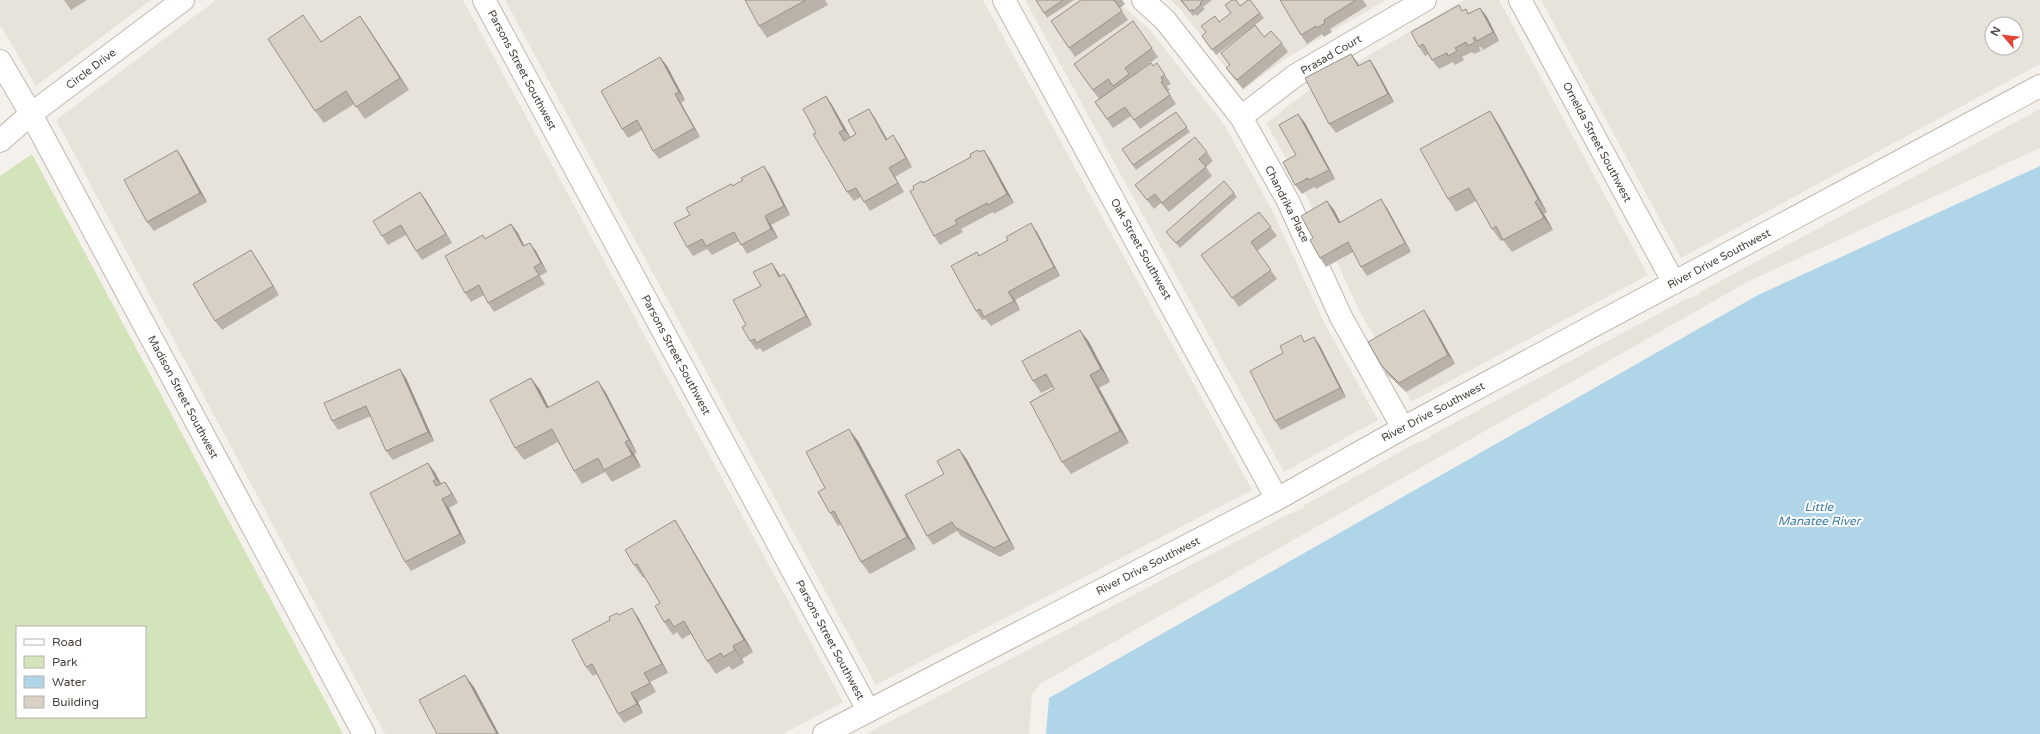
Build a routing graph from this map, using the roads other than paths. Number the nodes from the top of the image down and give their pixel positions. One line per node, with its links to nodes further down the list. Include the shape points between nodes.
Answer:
1 (183, 0): 9 (street, Circle Drive)
2 (484, 0): 15 (street, Parsons Street Southwest)
3 (1004, 0): 14 (street, Oak Street Southwest)
4 (1143, 0): 10 (street, Chandrika Place, via 1165,20)
5 (1425, 0): 10 (street, Prasad Court, via 1296,74)
6 (1520, 0): 12 (street, Ornelda Street Southwest)
7 (0, 61): 9 (street, Madison Street Southwest)
8 (2040, 86): 12 (street, River Drive Southwest)
9 (31, 114): 11 (street, Circle Drive); 16 (street, Madison Street Southwest)
10 (1241, 117): 13 (street, Chandrika Place, via 1288,201 1342,317)
11 (0, 141)
12 (1674, 284): 13 (street, River Drive Southwest)
13 (1403, 428): 14 (street, River Drive Southwest)
14 (1277, 498): 15 (street, River Drive Southwest)
15 (868, 710): 17 (street, River Drive Southwest)
16 (364, 734)
17 (824, 734)

